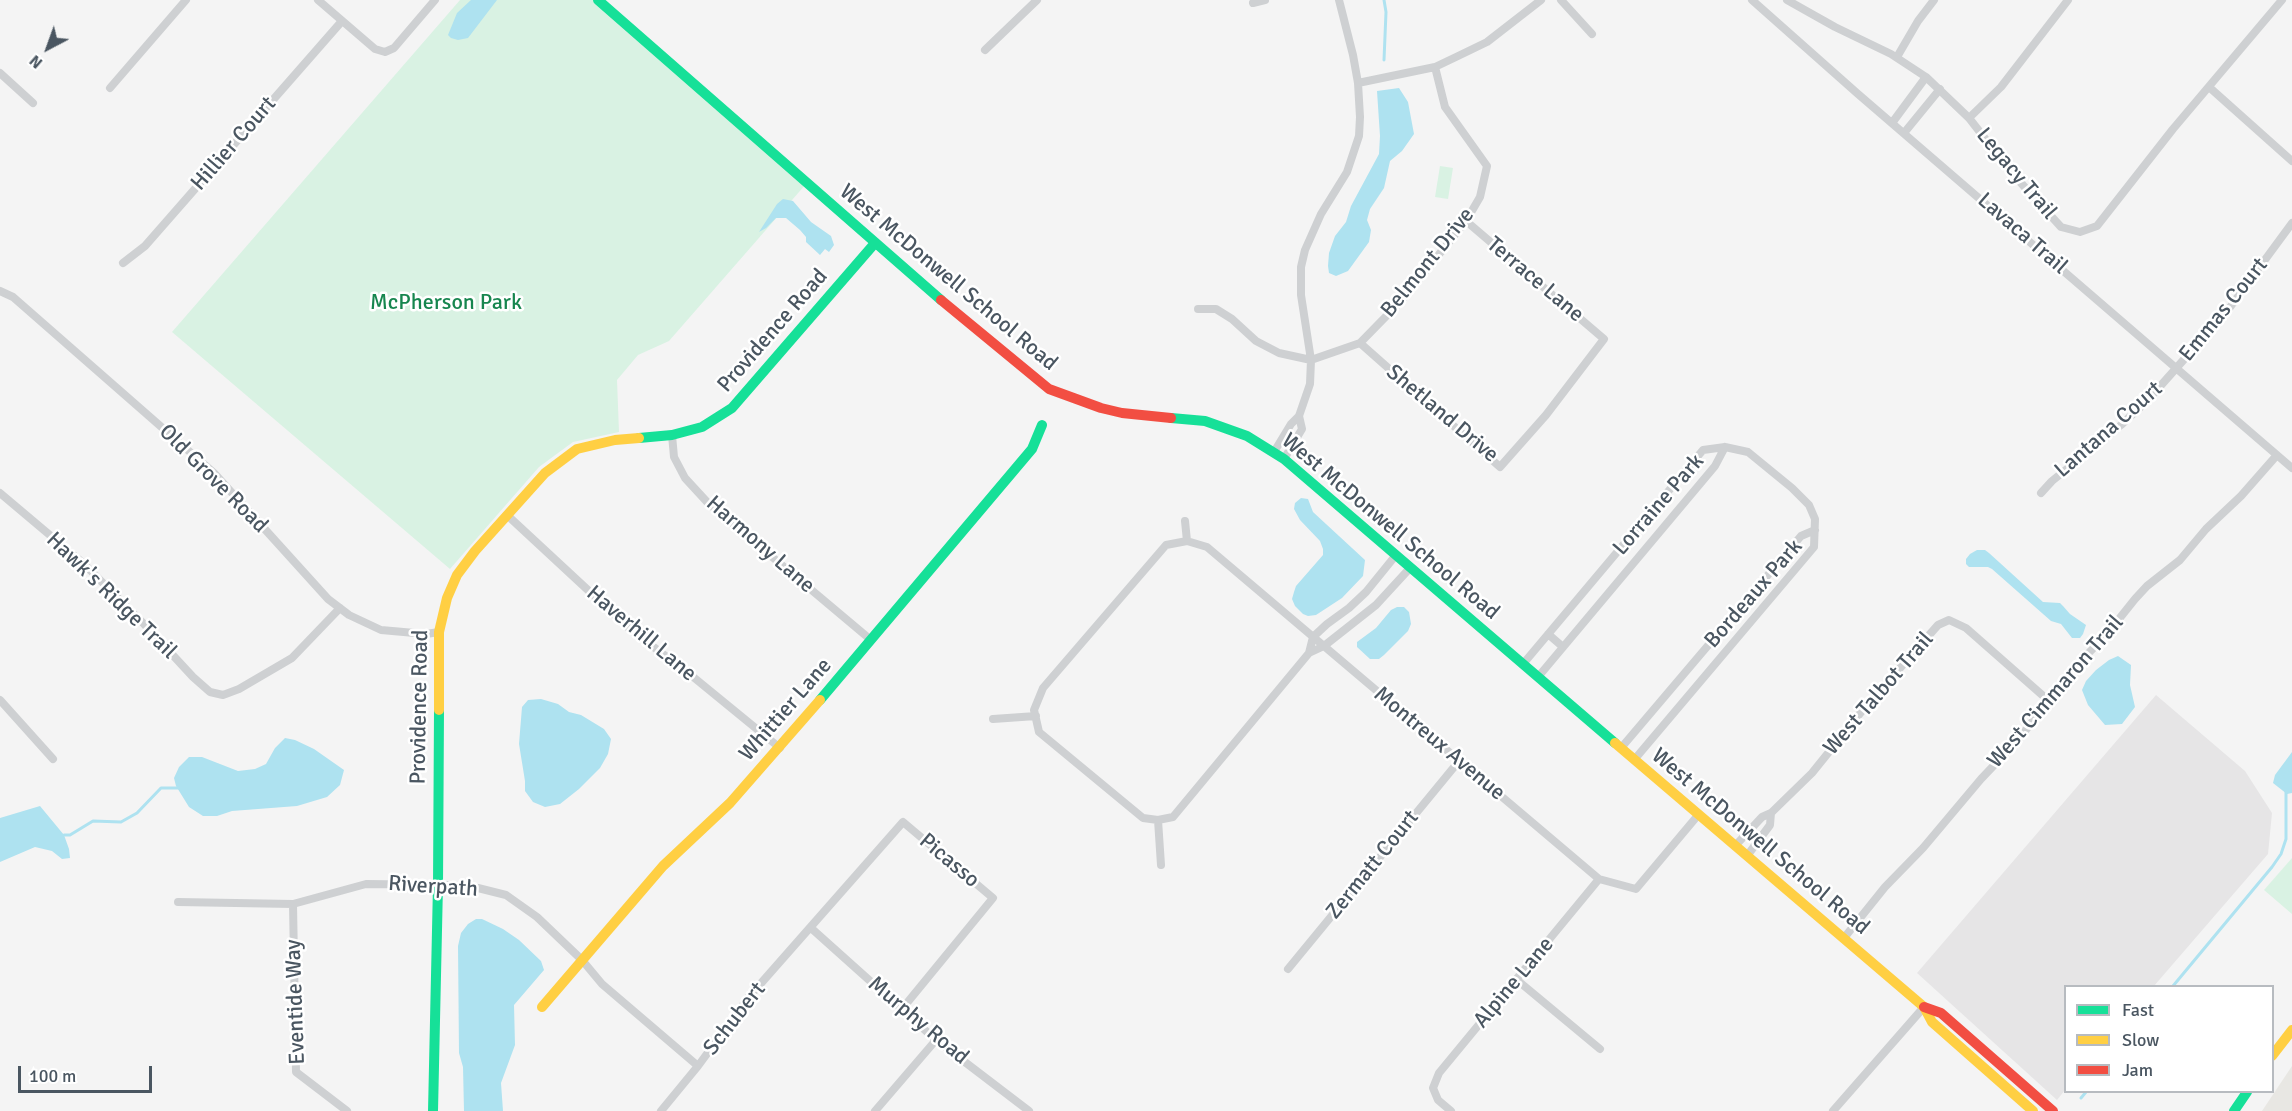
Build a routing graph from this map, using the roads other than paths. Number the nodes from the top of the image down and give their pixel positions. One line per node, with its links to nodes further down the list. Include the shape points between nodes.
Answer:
1 (186, 0): 25 (street)
2 (318, 0): 16 (street)
3 (435, 0): 16 (street, via 394,48 384,52)
4 (598, 0): 34 (main road, West McDonwell School Road)
5 (1037, 0): 18 (street)
6 (1265, 0): 15 (street)
7 (1339, 0): 23 (street)
8 (1541, 0): 20 (street, via 1487,42)
9 (1561, 0): 17 (street)
10 (1752, 0): 29 (street, Lavaca Trail)
11 (1787, 0): 19 (street, Legacy Trail)
12 (1934, 0): 19 (street)
13 (2068, 0): 28 (street, via 2001,87)
14 (2282, 0): 24 (street, Legacy Trail)
15 (1253, 3)
16 (342, 21): 35 (street, Hillier Court, via 145,246)
17 (1592, 34)
18 (985, 50)
19 (1897, 57): 22 (street, Legacy Trail)
20 (1435, 67): 23 (street); 32 (street, Belmont Drive, via 1445,107 1487,166 1480,197)
21 (0, 74): 27 (street)
22 (1926, 77): 26 (street, Legacy Trail); 29 (street)
23 (1358, 83): 39 (street, via 1359,136 1354,154 1311,234 1301,267)
24 (2209, 87): 28 (street, Legacy Trail, via 2097,226 2080,232 2061,227 2011,172); 31 (street)
25 (110, 88)
26 (1940, 89): 28 (street, Legacy Trail); 30 (street)
27 (33, 102)
28 (1970, 118)
29 (1892, 123): 30 (street, Lavaca Trail)
30 (1904, 133): 40 (street, Lavaca Trail)
31 (2292, 161)
32 (1466, 222): 38 (street, Belmont Drive, via 1402,300); 41 (street, Terrace Lane, via 1604,339)
33 (2292, 223): 40 (street, Emmas Court, via 2247,286)
34 (875, 243): 44 (main road, Providence Road, via 732,408 702,427); 46 (main road, West McDonwell School Road, via 1049,389 1122,413 1205,421 1247,436)
35 (123, 263)
36 (0, 291): 58 (street, Old Grove Road, via 13,297 214,473)
37 (1198, 309): 39 (street, via 1216,309 1279,353)
38 (1360, 343): 39 (street, Belmont Drive); 41 (street, Shetland Drive, via 1500,467)
39 (1311, 360): 42 (street, via 1310,384)
40 (2177, 367): 47 (street, Lavaca Trail); 51 (street, Lantana Court, via 2141,407)
41 (1546, 415)
42 (1299, 416): 46 (street); 48 (street, via 1302,429)
43 (1042, 425): 62 (main road, Whittier Lane, via 1032,449)
44 (672, 435): 52 (main road, Providence Road, via 615,440 577,449 545,473); 62 (street, Harmony Lane, via 674,457 685,478 708,503)
45 (1725, 447): 54 (street, via 1748,452 1792,488 1809,505); 60 (street, Lorraine Park, via 1703,450); 64 (street, Lorraine Park, via 1715,466)
46 (1274, 452): 48 (main road, West McDonwell School Road)
47 (2277, 454): 49 (street, Lavaca Trail); 69 (street, West Cimmaron Trail, via 2180,560 2147,586)
48 (1284, 459): 56 (main road, West McDonwell School Road)
49 (2292, 468)
50 (0, 493): 58 (street, Hawk's Ridge Trail, via 83,563 210,692 223,695 239,689 292,658)
51 (2041, 493)
52 (507, 515): 59 (main road, Providence Road, via 457,575); 74 (street, Haverhill Lane, via 631,630)
53 (1185, 521): 55 (street)
54 (1815, 530): 71 (street, Bordeaux Park, via 1801,536); 73 (street, Bordeaux Park, via 1814,547)
55 (1187, 541): 61 (street, Montreux Avenue, via 1207,547); 70 (street, via 1167,545 1043,688 1034,710)
56 (1396, 555): 57 (main road, West McDonwell School Road); 61 (street, via 1366,592)
57 (1410, 568): 63 (street, via 1376,605); 66 (main road, West McDonwell School Road)
58 (340, 608): 59 (street, Old Grove Road, via 381,630)
59 (439, 632): 86 (main road, Providence Road)
60 (1548, 634): 64 (street); 66 (street, Lorraine Park)
61 (1313, 638): 63 (street, Montreux Avenue); 65 (street)
62 (871, 640): 74 (main road, Whittier Lane)
63 (1324, 646): 65 (street); 78 (street, Montreux Avenue)
64 (1563, 647): 67 (street, Lorraine Park)
65 (1309, 653): 81 (street, via 1173,817)
66 (1523, 664): 67 (main road, West McDonwell School Road)
67 (1538, 677): 75 (main road, West McDonwell School Road)
68 (0, 700): 76 (street)
69 (2049, 701): 79 (street, West Talbot Trail, via 1966,628 1949,620 1938,625 1812,773); 90 (street, West Cimmaron Trail)
70 (1036, 716): 72 (street); 81 (street, via 1039,732 1143,818)
71 (1648, 716): 73 (street); 75 (street, Bordeaux Park)
72 (993, 719)
73 (1661, 727): 77 (street, Bordeaux Park)
74 (780, 748): 91 (main road, Whittier Lane, via 730,803 663,866)
75 (1621, 748): 77 (main road, West McDonwell School Road)
76 (53, 759)
77 (1634, 760): 80 (main road, West McDonwell School Road)
78 (1459, 761): 85 (street, Montreux Avenue); 92 (street, Zermatt Court)
79 (1771, 813): 82 (street, West Talbot Trail, via 1762,817); 83 (street, West Talbot Trail, via 1770,825)
80 (1699, 814): 82 (main road, West McDonwell School Road); 85 (street, Montreux Avenue, via 1636,889)
81 (1158, 820): 84 (street)
82 (1735, 846): 83 (main road, West McDonwell School Road)
83 (1747, 856): 90 (main road, West McDonwell School Road)
84 (1161, 865)
85 (1599, 879): 93 (street, Alpine Lane)
86 (438, 885): 88 (street, Riverpath, via 366,884); 91 (street, Riverpath, via 506,895 537,917); 104 (main road, Providence Road)
87 (177, 902): 88 (street, Riverpath)
88 (293, 904): 103 (street, Eventide Way, via 296,1072)
89 (811, 928): 96 (street, Murphy Road); 96 (street, Picasso, via 903,822 993,898); 101 (street, Schubert, via 748,998)
90 (1844, 938): 94 (main road, West McDonwell School Road)
91 (582, 960): 95 (main road, Whittier Lane); 101 (street, Riverpath, via 602,984)
92 (1288, 969)
93 (1517, 980): 99 (street); 108 (street, Alpine Lane, via 1439,1073 1433,1088 1438,1100)
94 (1924, 1007): 109 (street); 110 (main road, West McDonwell School Road, via 1932,1022); 111 (main road, West McDonwell School Road, via 1941,1013)
95 (542, 1008)
96 (902, 1009): 98 (street, Murphy Road)
97 (2292, 1030): 100 (main road)
98 (936, 1040): 106 (street); 107 (street, Murphy Road)
99 (1600, 1049)
100 (2274, 1053)
101 (698, 1066): 105 (street, Schubert)
102 (2246, 1093): 112 (main road)
103 (347, 1111)
104 (433, 1111)
105 (661, 1111)
106 (875, 1111)
107 (1029, 1111)
108 (1451, 1111)
109 (1833, 1111)
110 (2033, 1111)
111 (2053, 1111)
112 (2234, 1111)

